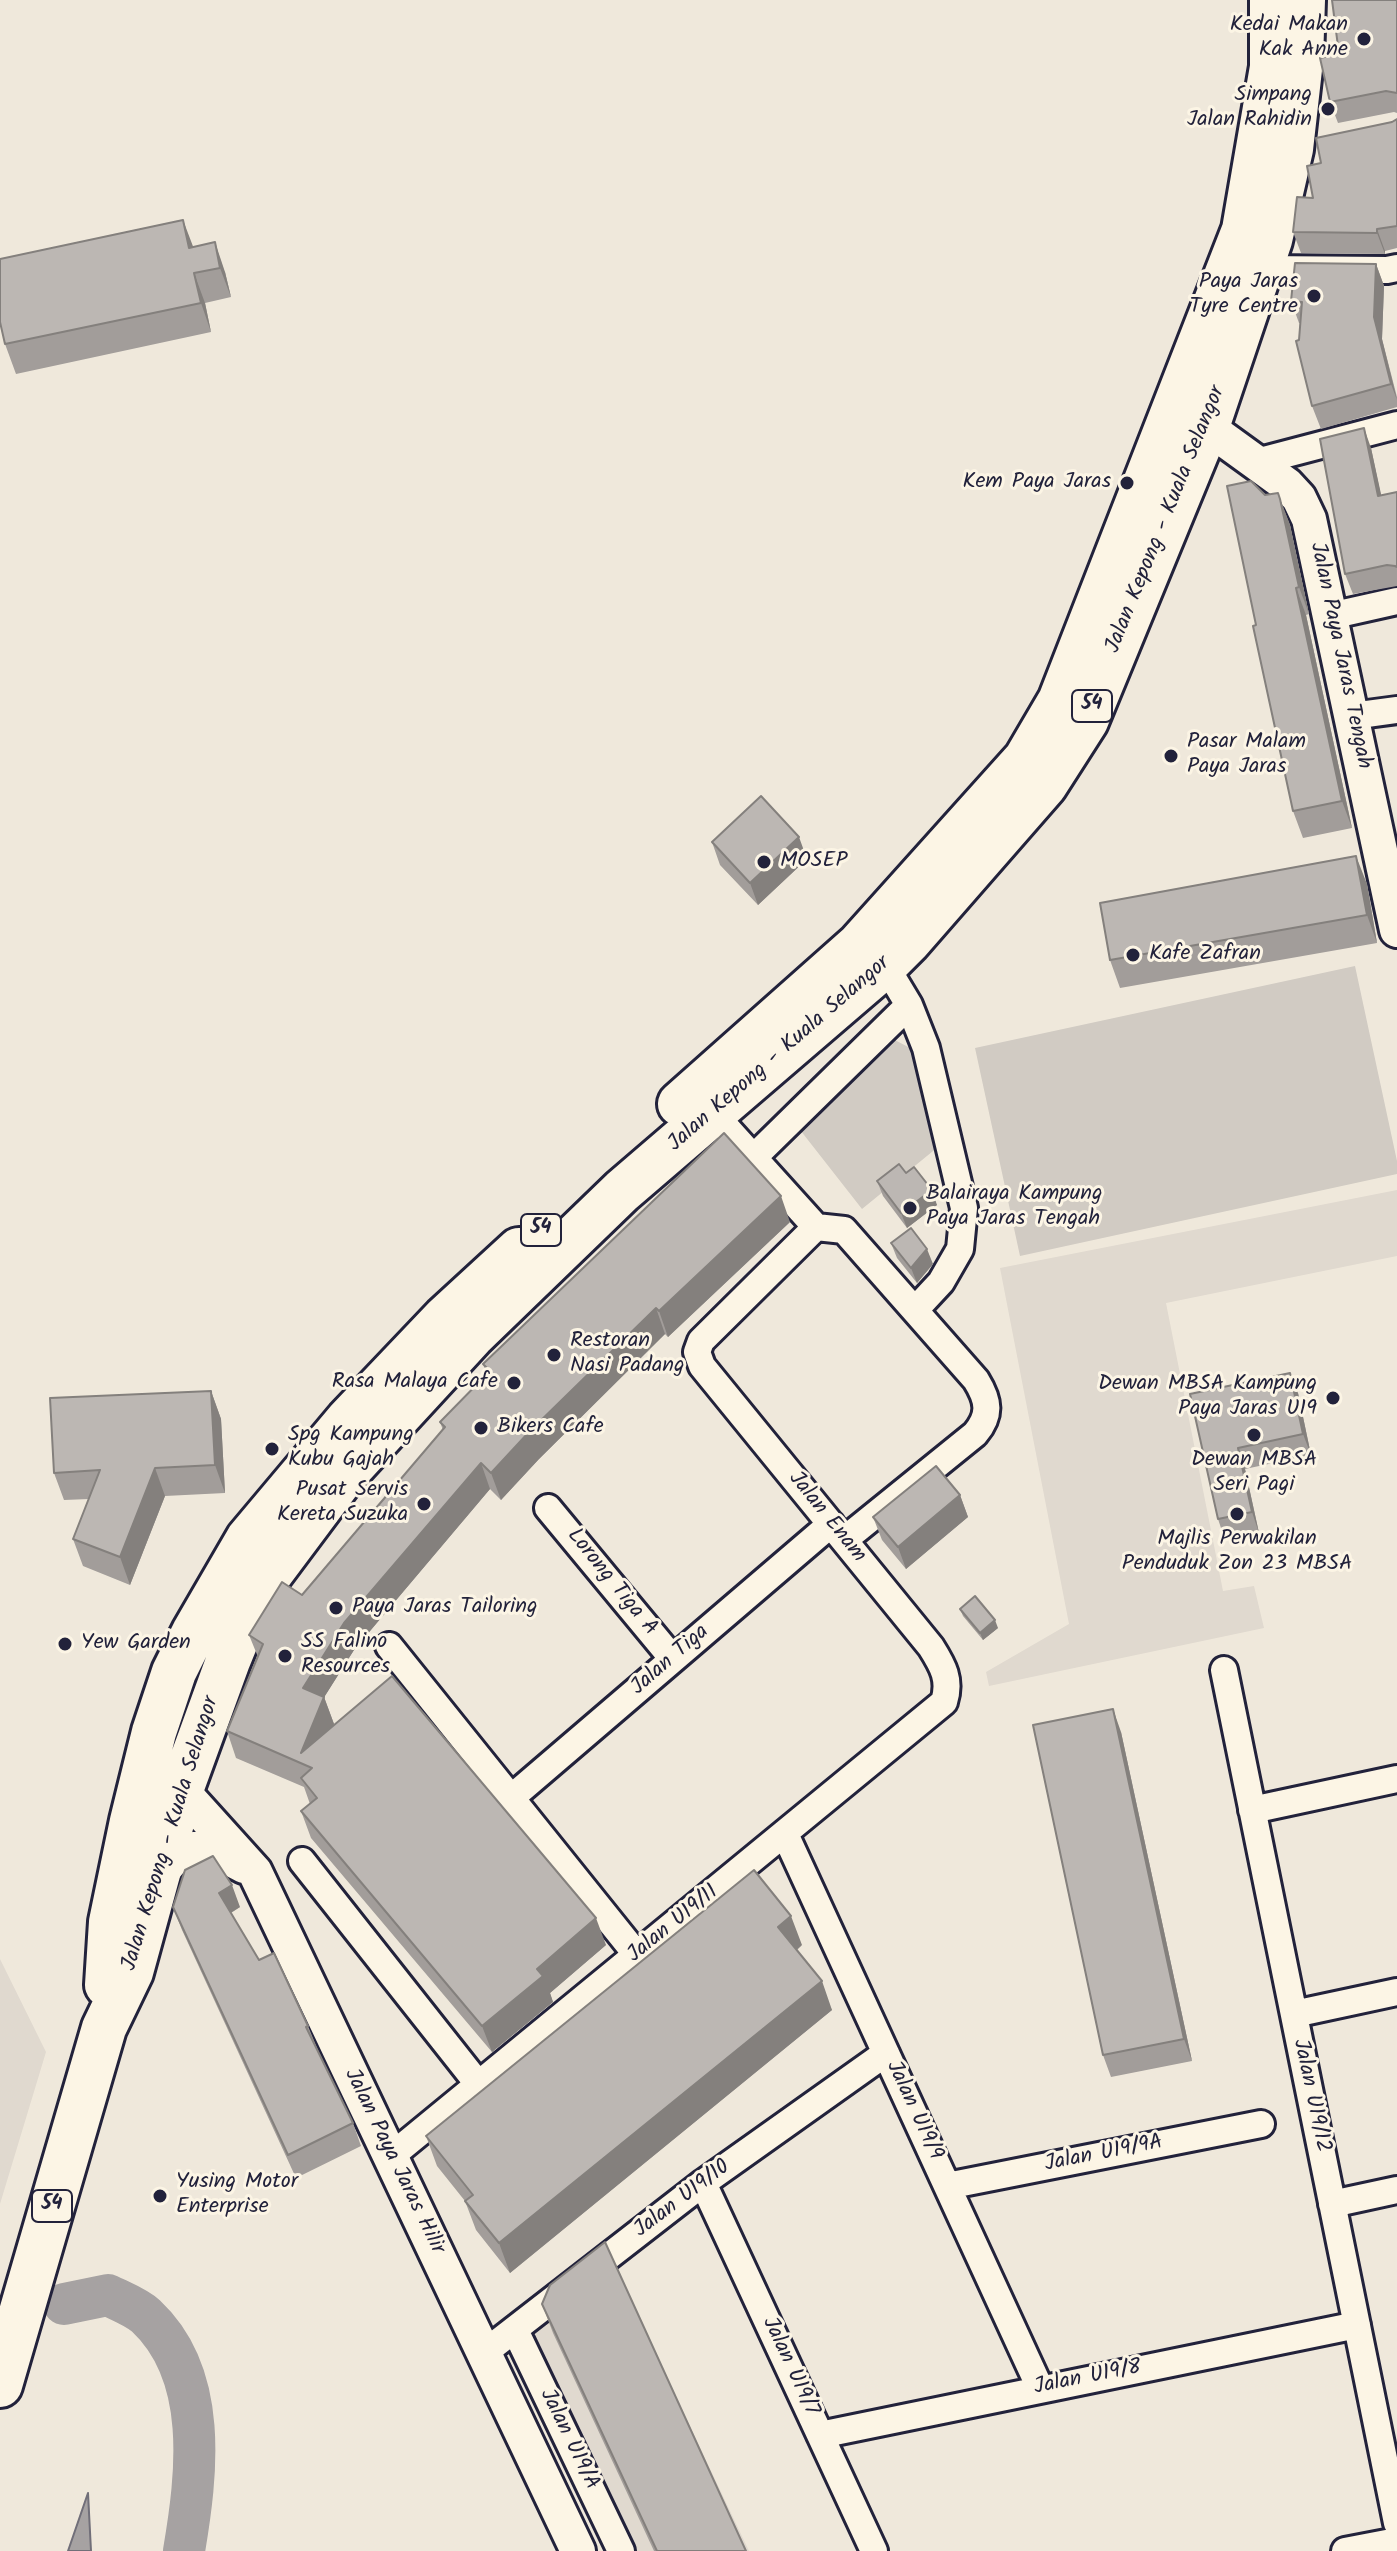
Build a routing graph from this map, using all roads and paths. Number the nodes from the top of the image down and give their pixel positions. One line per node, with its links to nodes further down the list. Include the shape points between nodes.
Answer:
1 (1272, 0): 22 (highway, Jalan Kepong - Kuala Selangor / 54, via 1272,67 1244,230 1060,701 1026,759 859,945 445,1318 348,1420)
2 (1303, 0): 4 (highway, Jalan Kepong - Kuala Selangor / 54, via 1306,146)
3 (1397, 268): 4 (street)
4 (1260, 269): 6 (highway, Jalan Kepong - Kuala Selangor / 54)
5 (1397, 425): 7 (street)
6 (1207, 427): 7 (street, Jalan Paya Jaras Tengah); 14 (highway, Jalan Kepong - Kuala Selangor / 54, via 1086,721 1045,785)
7 (1256, 462): 9 (street, Jalan Paya Jaras Tengah, via 1299,498 1309,519)
8 (1397, 601): 9 (street)
9 (1330, 616): 11 (street, Jalan Paya Jaras Tengah)
10 (1397, 710): 11 (street)
11 (1352, 716): 12 (street, Jalan Paya Jaras Tengah)
12 (1390, 856): 13 (street, Jalan Paya Jaras Tengah)
13 (1397, 930)
14 (885, 965): 15 (street); 16 (highway, Jalan Kepong - Kuala Selangor / 54)
15 (909, 1005): 17 (street); 19 (street, via 926,1048 964,1208 960,1249 941,1282)
16 (714, 1114): 17 (street); 28 (highway, Jalan Kepong - Kuala Selangor / 54, via 622,1191 472,1336 344,1475 264,1582 248,1612)
17 (753, 1158): 18 (street)
18 (816, 1227): 19 (street, via 844,1230); 21 (street, Jalan Enam, via 701,1341 697,1352 702,1366)
19 (915, 1310): 21 (street, Jalan Tiga, via 976,1380 988,1411 984,1423)
20 (548, 1508): 24 (street, Lorong Tiga A)
21 (837, 1532): 24 (street, Jalan Tiga); 26 (street, Jalan Enam, via 931,1647)
22 (248, 1539): 28 (highway, via 179,1708 169,1754); 35 (highway, Jalan Kepong - Kuala Selangor / 54, via 174,1672 154,1732)
23 (389, 1646): 29 (street)
24 (673, 1659): 29 (street, Jalan Tiga)
25 (1224, 1670): 30 (street, Jalan U19/12)
26 (949, 1687): 31 (street, Jalan U19/11, via 933,1713)
27 (1397, 1779): 30 (street)
28 (181, 1790): 33 (street, Jalan Paya Jaras Hilir); 34 (highway, Jalan Kepong - Kuala Selangor / 54); 35 (highway, via 160,1799 145,1821 122,1904)
29 (511, 1798): 36 (street)
30 (1252, 1810): 38 (street, Jalan U19/12)
31 (785, 1834): 36 (street, Jalan U19/11); 40 (street, Jalan U19/9)
32 (302, 1861): 41 (street)
33 (255, 1872): 34 (street, via 217,1852 199,1849 177,1854); 43 (street, Jalan Paya Jaras Hilir)
34 (154, 1883): 39 (highway, Jalan Kepong - Kuala Selangor / 54, via 131,1972)
35 (111, 1922): 39 (highway, Jalan Kepong - Kuala Selangor / 54)
36 (637, 1955): 41 (street, Jalan U19/11)
37 (1397, 1992): 38 (street)
38 (1294, 2014): 47 (street, Jalan U19/12)
39 (104, 2028): 51 (highway, Jalan Kepong - Kuala Selangor / 54)
40 (886, 2053): 44 (street, Jalan U19/10); 45 (street, Jalan U19/9)
41 (479, 2085): 43 (street, Jalan U19/11)
42 (1261, 2124): 45 (street, Jalan U19/9A)
43 (390, 2157): 50 (street, Jalan Paya Jaras Hilir)
44 (703, 2183): 49 (street, Jalan U19/10); 53 (street, Jalan U19/7)
45 (947, 2186): 52 (street, Jalan U19/9)
46 (1397, 2190): 47 (street)
47 (1332, 2204): 48 (street, Jalan U19/12)
48 (1357, 2325): 52 (street, Jalan U19/8); 54 (street, Jalan U19/12)
49 (515, 2330): 50 (street, Jalan U19/10); 57 (street, Jalan U19/A)
50 (484, 2353): 56 (street, Jalan Paya Jaras Hilir)
51 (0, 2385)
52 (1040, 2388): 53 (street, Jalan U19/8)
53 (820, 2435): 58 (street, Jalan U19/7)
54 (1397, 2523)
55 (1397, 2541): 59 (street)
56 (578, 2551)
57 (621, 2551)
58 (874, 2551)
59 (1345, 2551)

